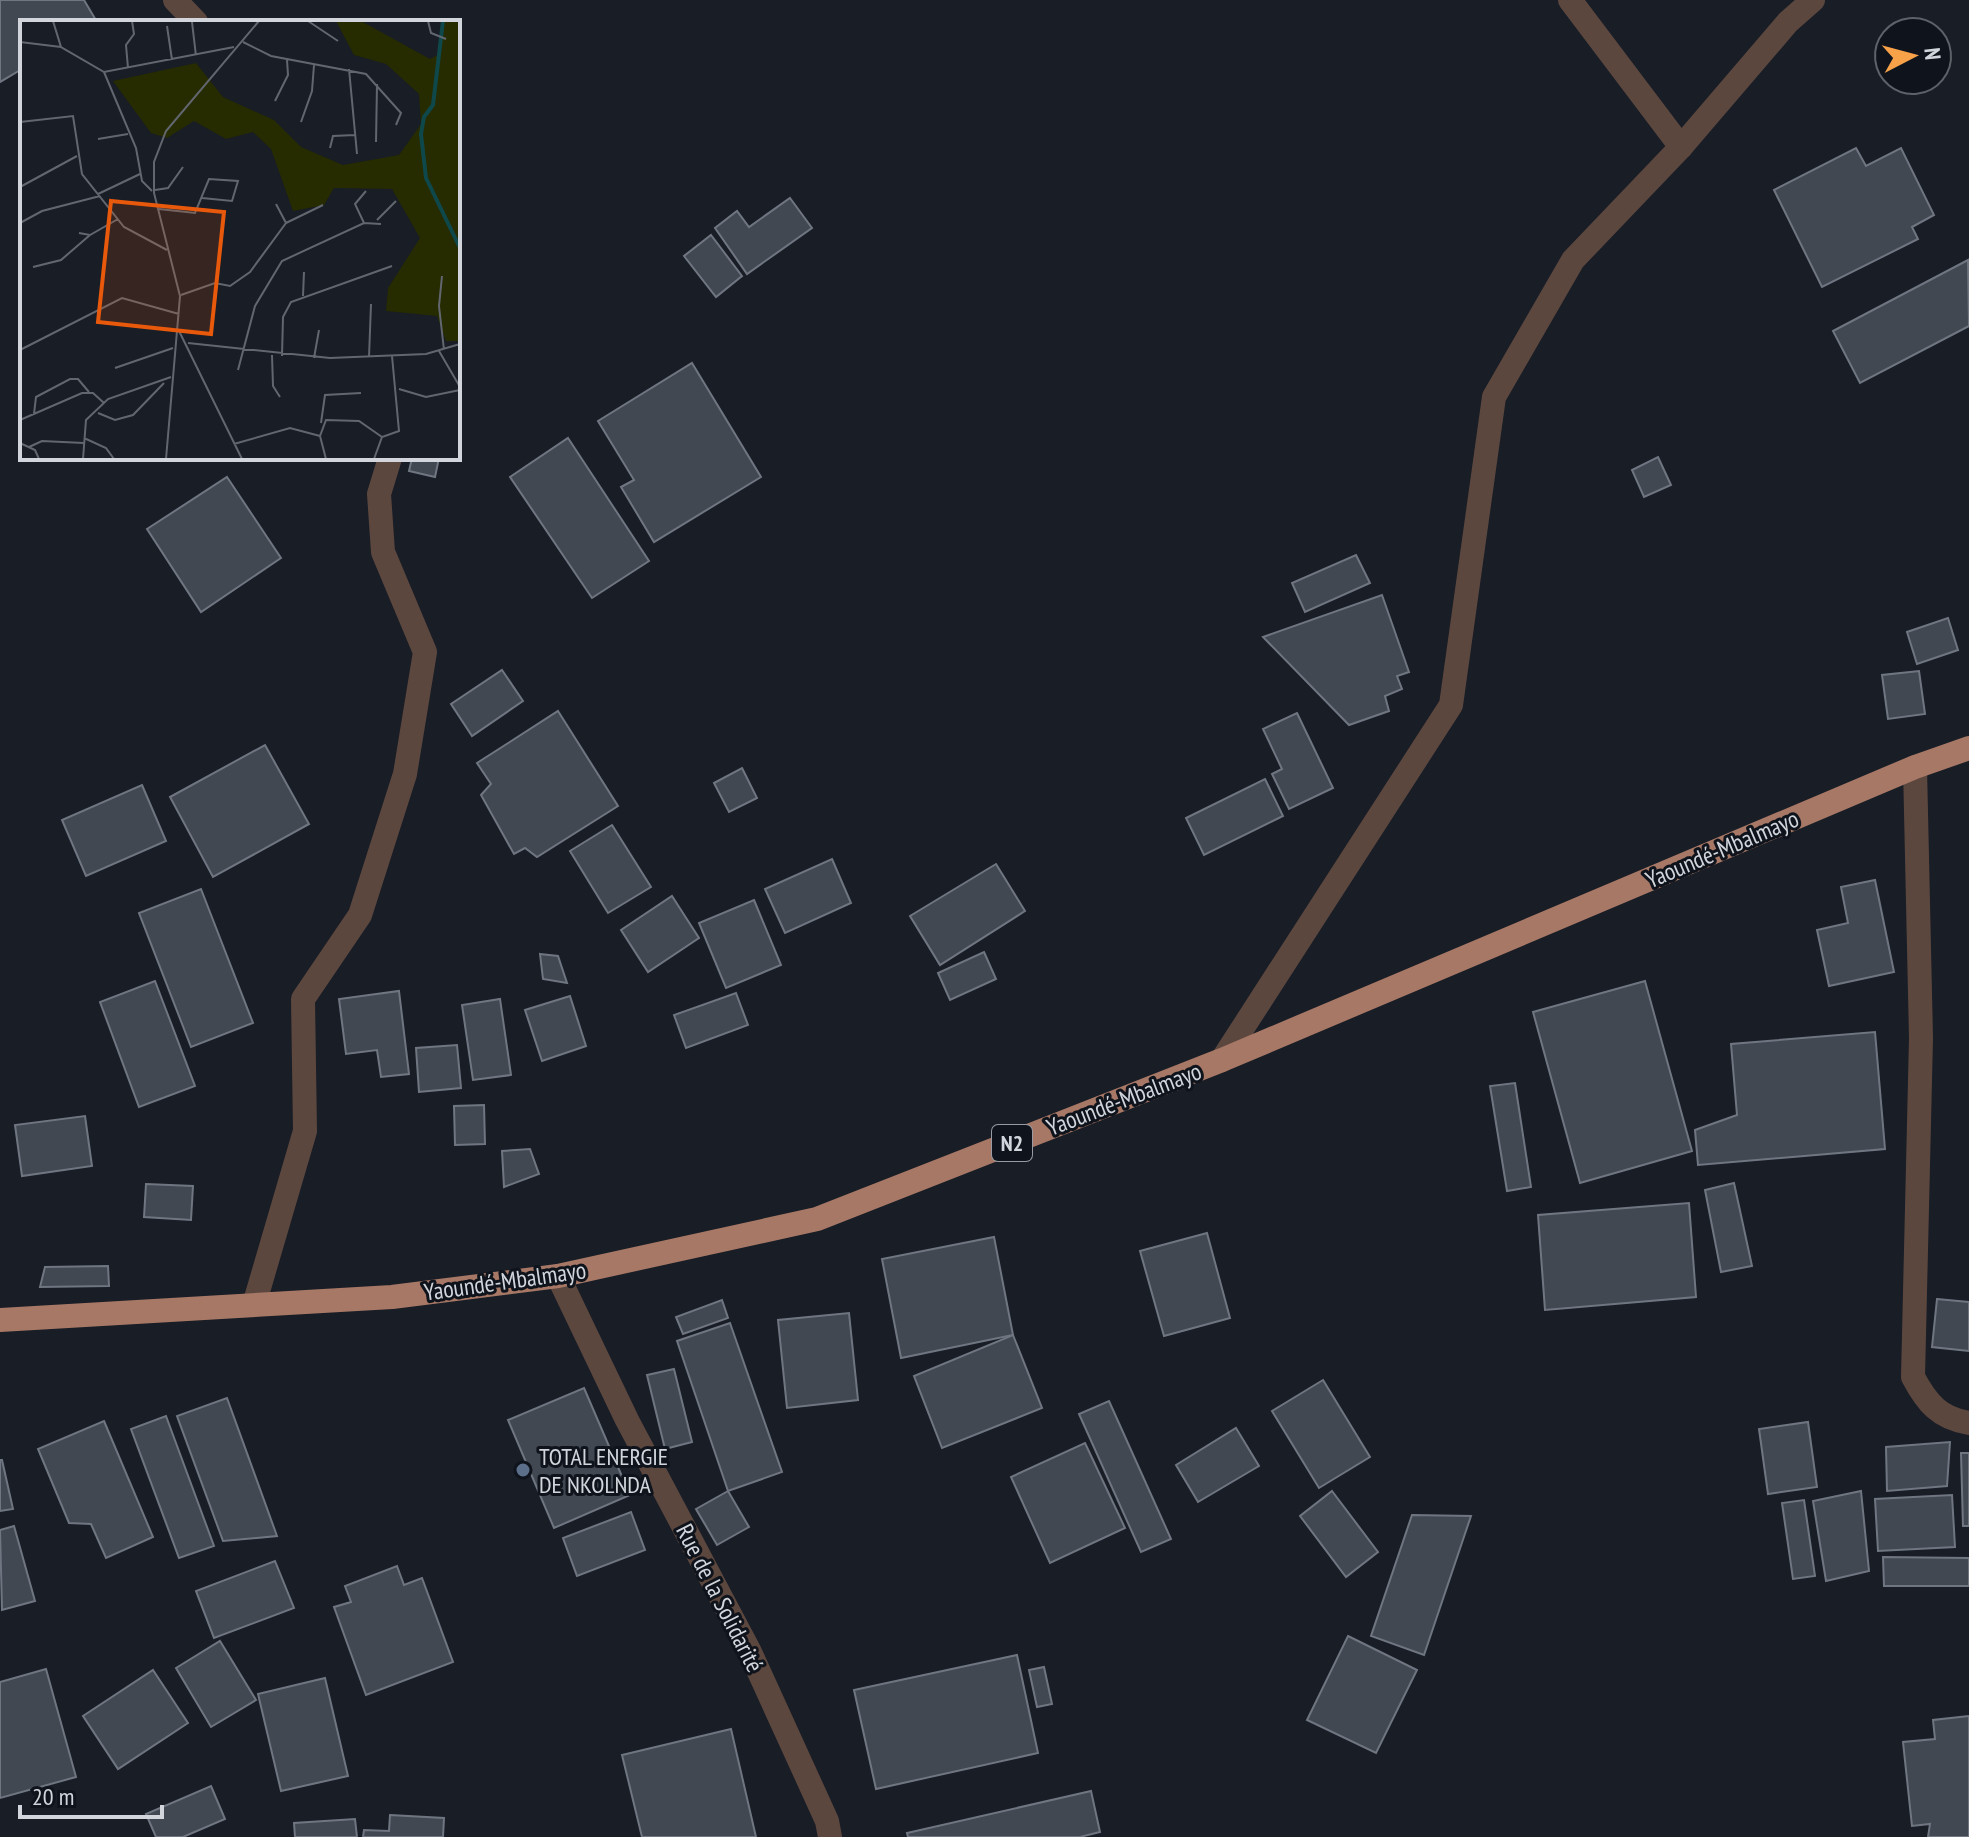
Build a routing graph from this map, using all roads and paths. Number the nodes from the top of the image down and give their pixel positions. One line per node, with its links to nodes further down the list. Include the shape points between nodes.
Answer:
1 (175, 0): 4 (street)
2 (1570, 0): 5 (street)
3 (1813, 0): 5 (street)
4 (194, 20)
5 (1681, 147): 9 (street, via 1573,260 1494,397 1451,705)
6 (389, 460): 11 (street, via 379,494 383,552 425,652 405,774 360,915 303,999 305,1131)
7 (1969, 748): 8 (highway, Yaoundé-Mbalmayo / N2)
8 (1915, 767): 9 (highway, Yaoundé-Mbalmayo / N2); 13 (street, via 1921,1038 1913,1377 1926,1402)
9 (1222, 1060): 10 (highway, Yaoundé-Mbalmayo / N2, via 817,1219)
10 (558, 1276): 11 (highway, Yaoundé-Mbalmayo / N2, via 392,1297); 14 (street, Rue de la Solidarité, via 627,1420 749,1650)
11 (254, 1305): 12 (highway, Yaoundé-Mbalmayo / N2)
12 (0, 1320)
13 (1969, 1423)
14 (830, 1837)

